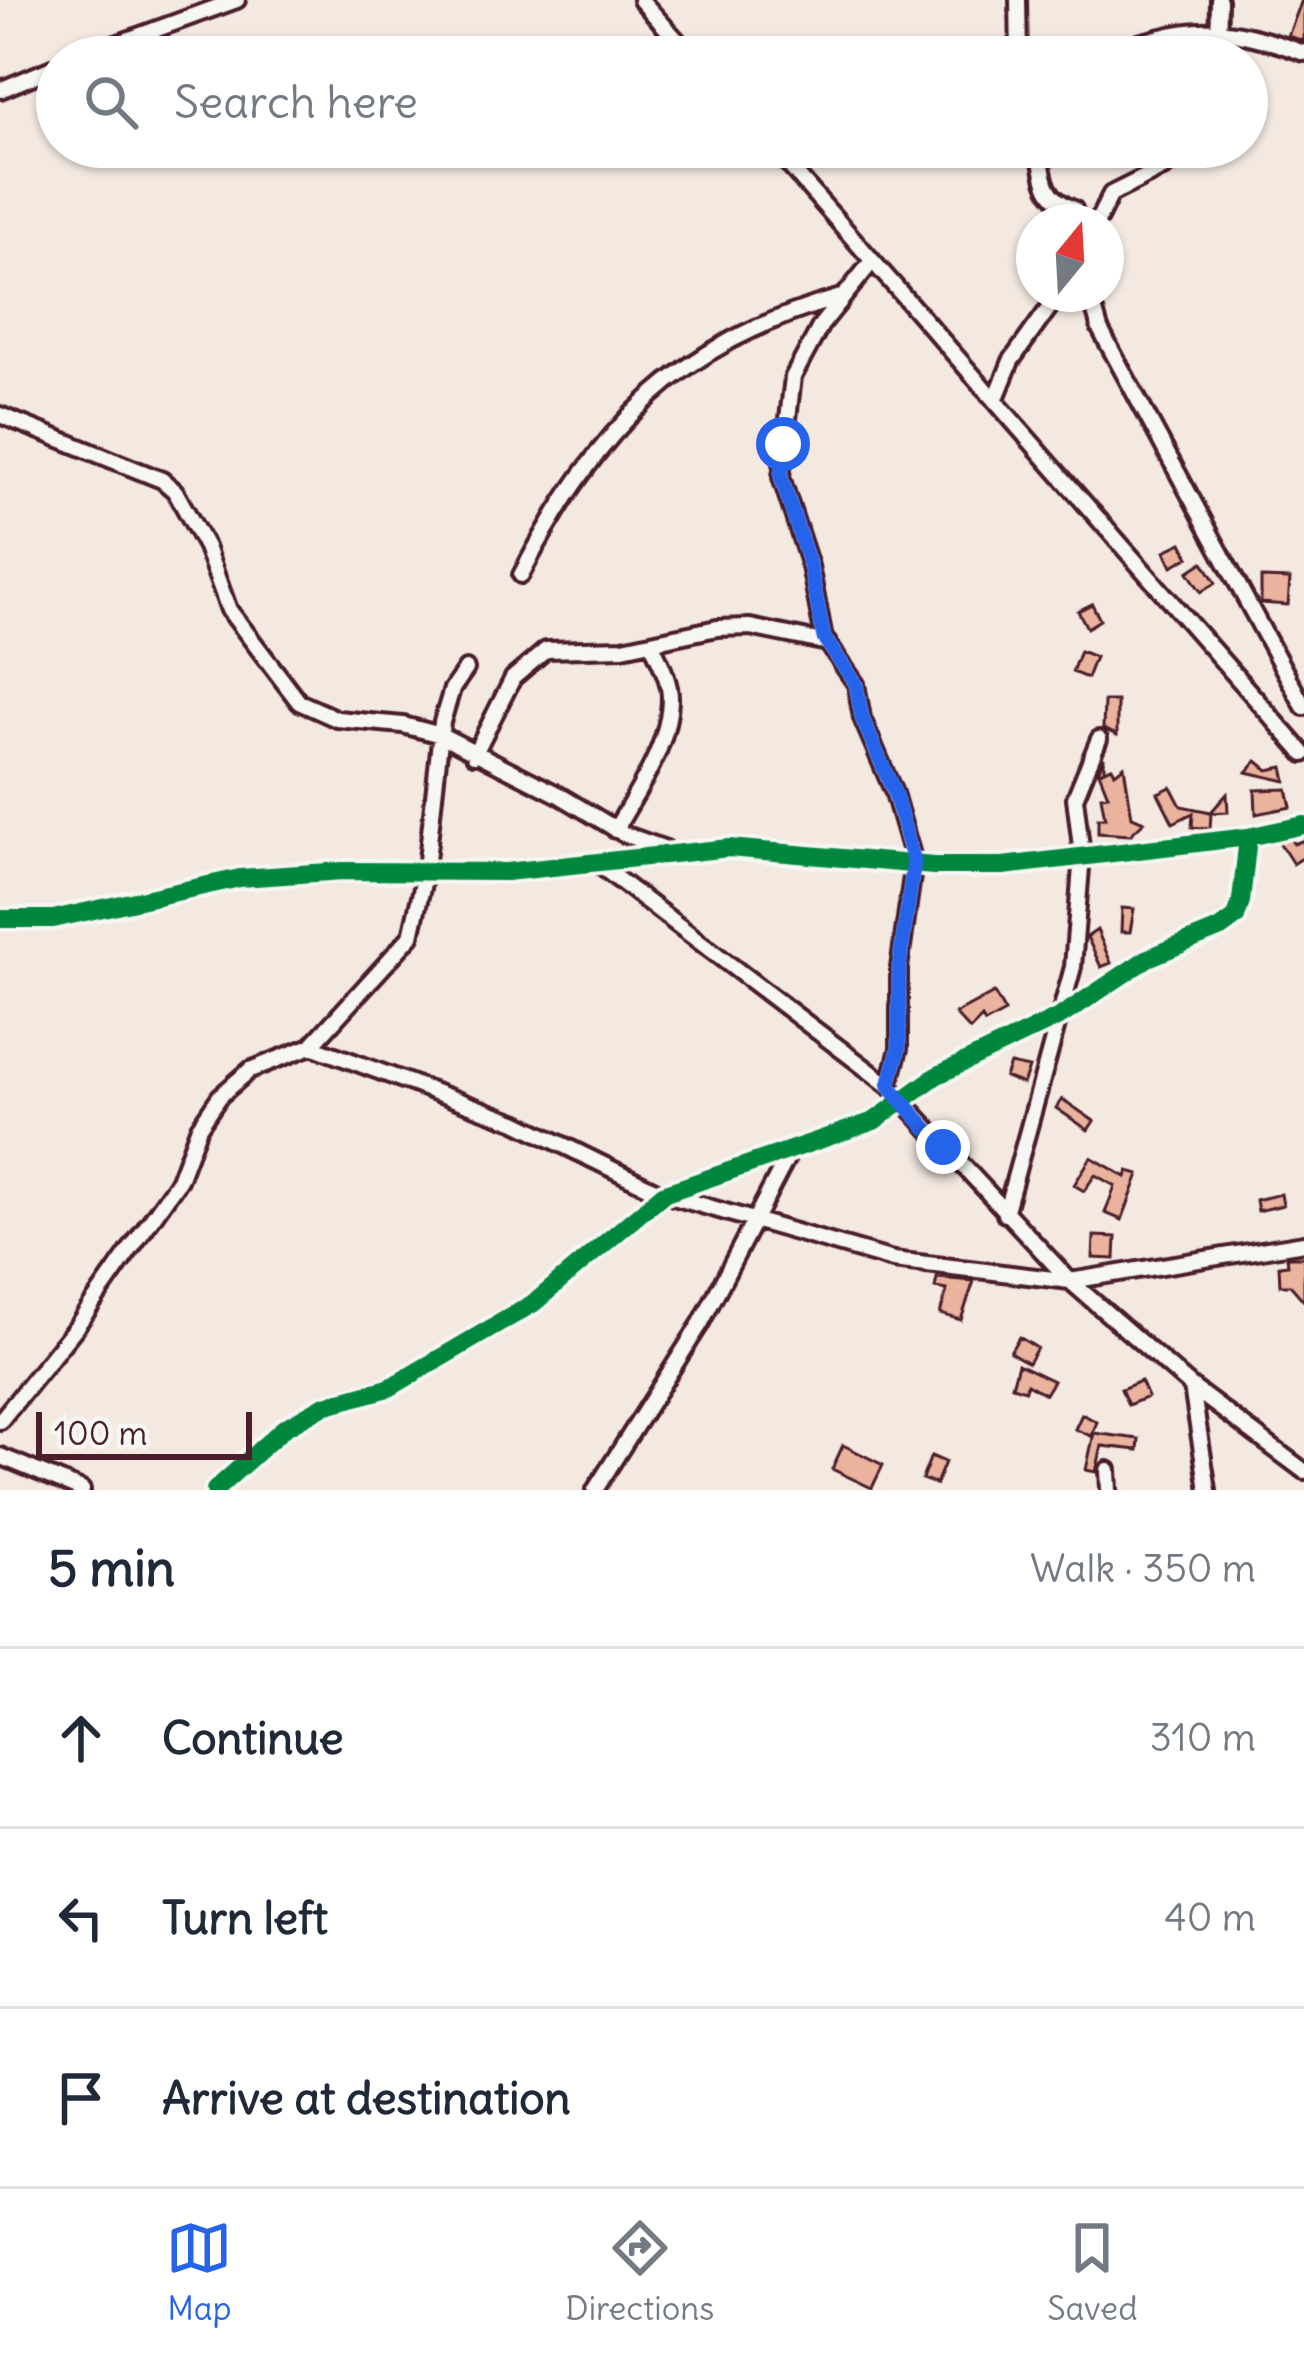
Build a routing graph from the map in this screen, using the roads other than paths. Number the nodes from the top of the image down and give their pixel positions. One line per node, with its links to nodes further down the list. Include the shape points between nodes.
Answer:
1 (237, 0): 6 (street)
2 (640, 0): 7 (street)
3 (1018, 0): 8 (street)
4 (1219, 0): 5 (street)
5 (1220, 27): 9 (street); 10 (street); 11 (street)
6 (138, 36)
7 (673, 36)
8 (1019, 36)
9 (1158, 36)
10 (1220, 36)
11 (1249, 36)
12 (1268, 42): 13 (street)
13 (1304, 53)
14 (36, 75): 15 (street)
15 (0, 90)
16 (790, 168): 21 (street)
17 (1042, 168): 19 (street, via 1046,190)
18 (1163, 168): 20 (street)
19 (1060, 204)
20 (1106, 204)
21 (870, 264): 22 (street); 25 (street)
22 (841, 297): 27 (street, via 788,314 664,379 570,486); 29 (street, via 793,377 781,477)
23 (1046, 312): 25 (street, via 1011,361)
24 (1095, 312): 32 (street)
25 (995, 401): 36 (street)
26 (0, 415): 34 (street, via 175,491 229,610 299,702 338,719)
27 (521, 575)
28 (651, 642): 29 (street, via 750,627); 37 (street, via 535,655 513,678); 40 (street, via 670,694 666,724)
29 (828, 643): 44 (street, via 856,684)
30 (1304, 668): 32 (street)
31 (466, 669): 34 (street, via 452,689)
32 (1298, 689): 33 (street)
33 (1304, 707)
34 (441, 735): 37 (street); 38 (street)
35 (1099, 740): 43 (street, via 1075,798)
36 (1304, 754)
37 (473, 755): 38 (street); 40 (street)
38 (440, 761): 46 (street)
39 (1304, 825): 41 (street)
40 (615, 830): 42 (street)
41 (1248, 837): 43 (street); 48 (street, via 1236,916 1127,970)
42 (670, 851): 44 (street); 45 (street)
43 (1082, 855): 44 (street, via 1003,866); 48 (street)
44 (914, 862): 50 (street)
45 (599, 865): 46 (street); 50 (street)
46 (426, 870): 47 (street, via 240,878 53,919); 49 (street, via 411,937)
47 (0, 919)
48 (1061, 1016): 51 (street, via 936,1076); 54 (street)
49 (311, 1046): 53 (street, via 516,1122); 59 (street, via 250,1070 220,1096 179,1180)
50 (889, 1086): 51 (street)
51 (904, 1101): 52 (street, via 874,1121); 54 (street)
52 (790, 1150): 53 (street); 55 (street)
53 (663, 1194): 55 (street); 64 (street, via 534,1303 389,1388 303,1417)
54 (1005, 1214): 57 (street)
55 (752, 1224): 57 (street, via 893,1260); 65 (street, via 701,1323)
56 (1304, 1243): 57 (street)
57 (1070, 1281): 58 (street)
58 (1192, 1387): 62 (street); 67 (street)
59 (0, 1420)
60 (0, 1456): 63 (street)
61 (1108, 1470): 66 (street)
62 (1304, 1471)
63 (82, 1490)
64 (214, 1490)
65 (595, 1490)
66 (1109, 1490)
67 (1208, 1490)

